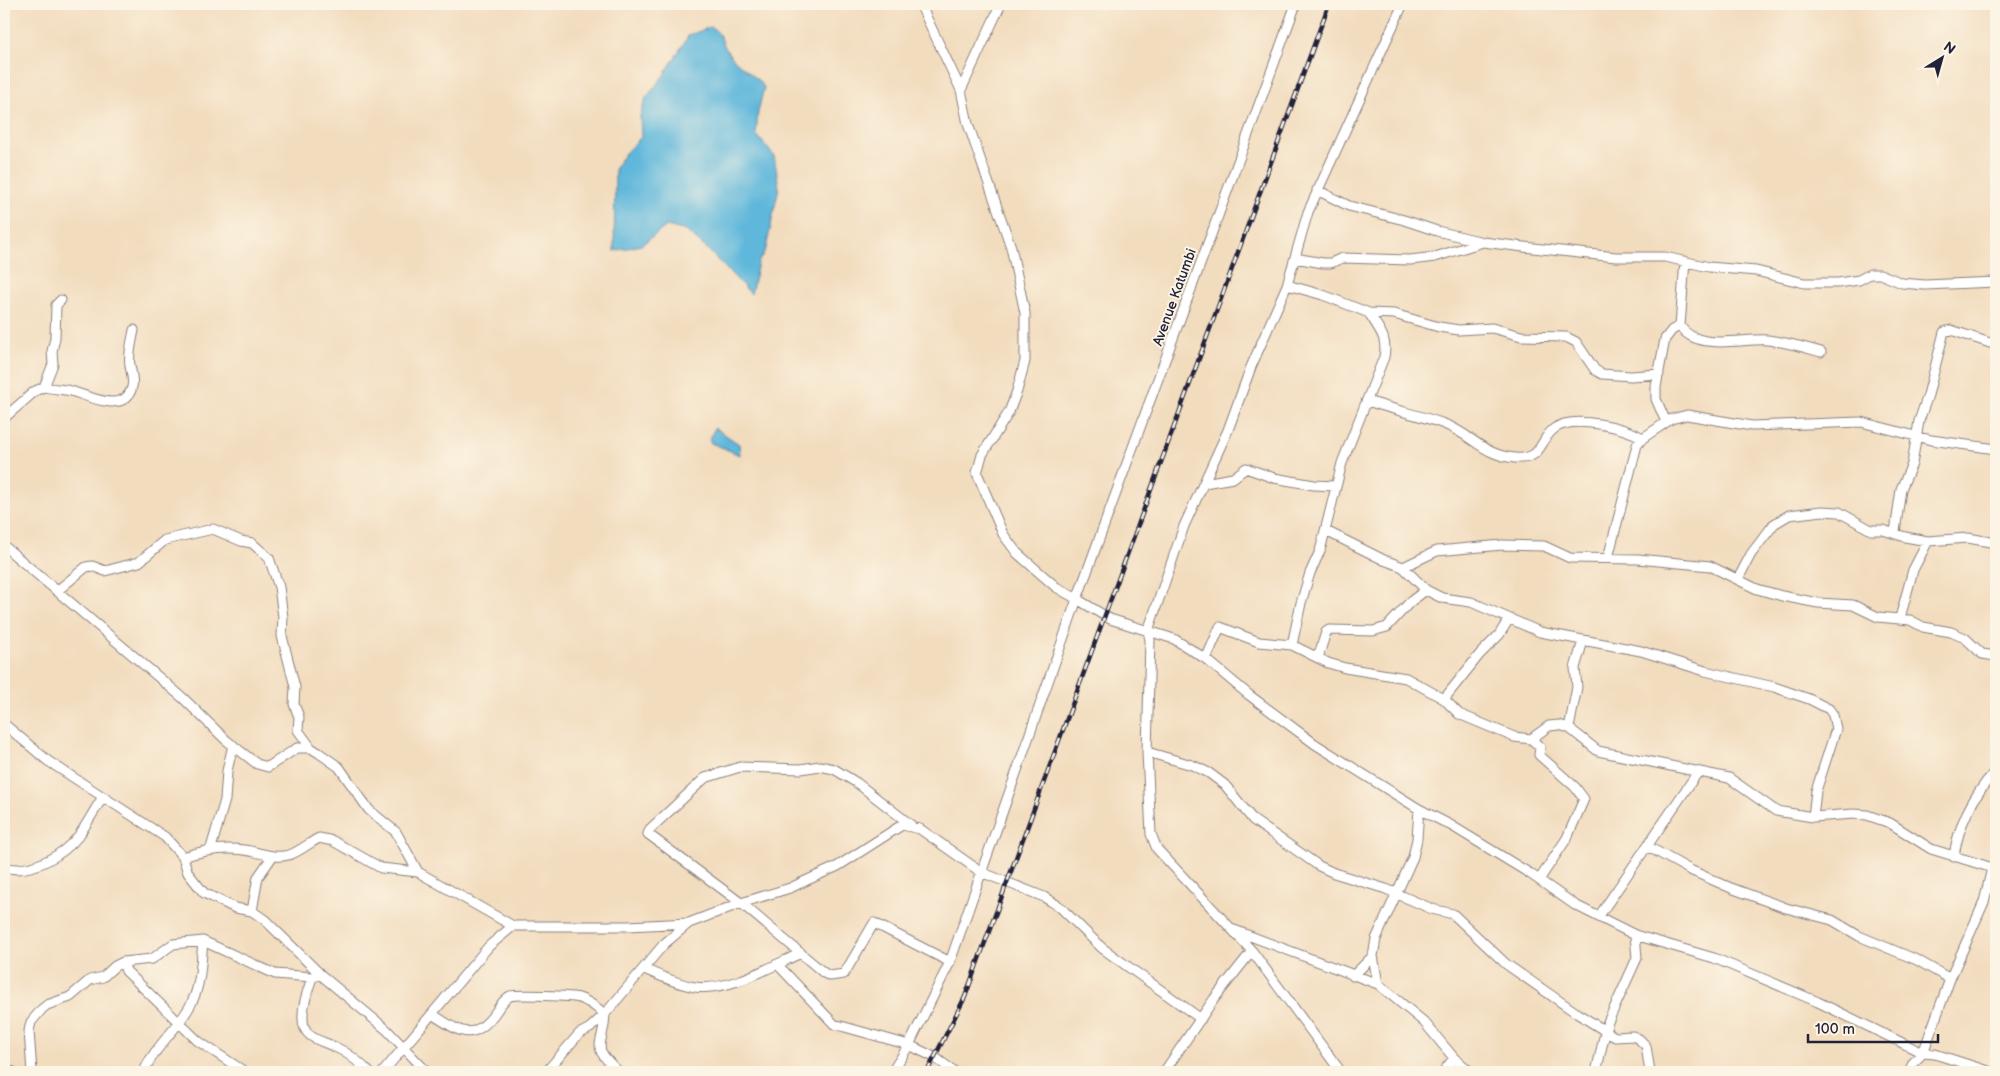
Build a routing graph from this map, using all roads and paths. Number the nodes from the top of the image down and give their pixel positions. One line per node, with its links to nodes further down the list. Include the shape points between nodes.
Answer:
1 (920, 4): 5 (street)
2 (1001, 4): 5 (street)
3 (1296, 4): 38 (street, Avenue Katumbi)
4 (1403, 4): 6 (street)
5 (961, 90): 38 (street, via 968,124 1012,246 1025,313 1025,361 1017,391 1009,412 982,455 977,473 1003,534 1017,553 1056,587)
6 (1317, 190): 7 (street, via 1349,206); 8 (street)
7 (1484, 242): 8 (street, via 1434,257 1410,260 1342,258 1323,263); 9 (street, via 1586,255 1665,257)
8 (1295, 258): 11 (street)
9 (1685, 261): 10 (street, via 1804,282 1845,282 1880,274 1902,284); 14 (street)
10 (1996, 282)
11 (1287, 285): 13 (street); 26 (street)
12 (61, 300): 19 (street, via 56,305 53,364)
13 (1369, 313): 18 (street, via 1394,314 1458,330 1492,328 1521,336 1566,337 1576,342 1595,370 1602,374); 20 (street, via 1384,336 1386,346)
14 (1680, 326): 17 (street, via 1701,340 1768,340); 18 (street, via 1665,339)
15 (134, 330): 19 (street, via 130,364 132,388 127,396 116,402 105,402 68,390)
16 (1996, 345): 23 (street, via 1952,330 1944,332)
17 (1821, 352)
18 (1659, 374): 22 (street, via 1656,399)
19 (44, 387): 21 (street)
20 (1368, 401): 24 (street, via 1446,425 1499,456 1533,456 1552,430 1572,423 1621,429); 27 (street)
21 (4, 418)
22 (1666, 422): 23 (street, via 1687,415 1752,426 1861,422); 24 (street)
23 (1917, 436): 25 (street); 29 (street, via 1912,464 1901,489)
24 (1642, 438): 33 (street, via 1632,457)
25 (1996, 449)
26 (1204, 483): 27 (street, via 1233,478 1246,468 1274,478); 41 (street, via 1184,526)
27 (1336, 486): 28 (street)
28 (1326, 531): 34 (street); 43 (street, via 1310,573)
29 (1895, 532): 30 (street); 35 (street, via 1871,530 1839,512 1789,516 1765,533)
30 (1928, 541): 31 (street, via 1968,538); 39 (street, via 1913,570)
31 (1996, 543)
32 (4, 546): 37 (street)
33 (1608, 558): 34 (street, via 1570,558 1544,546 1502,545 1437,551); 35 (street, via 1710,566)
34 (1403, 567): 36 (street)
35 (1738, 579): 39 (street, via 1782,596 1853,605 1878,617)
36 (1426, 590): 40 (street, via 1442,598 1471,602); 45 (street, via 1387,627 1373,631 1329,630)
37 (57, 591): 51 (street, via 184,698); 52 (street, via 86,567 105,571 138,562 165,540 213,530 241,542 252,543 269,558 280,587 282,636 295,687 298,730)
38 (1077, 599): 41 (street, via 1110,619); 68 (street, Avenue Katumbi)
39 (1900, 618): 44 (street, via 1923,627 1951,632 1965,638 1982,654)
40 (1509, 619): 42 (street, via 1552,635); 47 (street, via 1500,635 1480,654)
41 (1148, 631): 46 (street, via 1174,639); 53 (street)
42 (1583, 641): 49 (street, via 1575,668 1578,687); 58 (street, via 1642,651 1704,671 1774,687 1809,698 1829,709 1836,729 1816,791)
43 (1292, 645): 45 (street); 46 (street, via 1259,642 1220,627)
44 (1996, 656)
45 (1318, 658): 47 (street, via 1345,668 1406,678)
46 (1206, 659): 57 (street, via 1315,744)
47 (1444, 699): 50 (street, via 1459,714 1514,737)
48 (4, 724): 56 (street, via 48,761)
49 (1568, 728): 50 (street, via 1549,726); 55 (street, via 1598,751)
50 (1531, 739): 69 (street, via 1540,747 1538,755 1584,799 1567,838)
51 (233, 745): 52 (street, via 265,768 289,752); 61 (street, via 225,800)
52 (311, 748): 67 (street, via 338,767 370,810 396,832)
53 (1147, 752): 70 (street, via 1209,773 1225,785 1253,820 1319,866); 76 (street, via 1151,834 1157,849)
54 (1996, 770): 64 (street, via 1985,782 1966,816 1959,831)
55 (1698, 772): 58 (street, via 1729,778 1776,811); 60 (street)
56 (103, 797): 62 (street, via 165,837); 65 (street, via 73,842 47,861 32,867)
57 (1419, 809): 69 (street); 70 (street, via 1413,857)
58 (1813, 817): 64 (street, via 1867,815 1890,822 1931,849)
59 (911, 825): 68 (street); 71 (street, via 902,825 838,866 790,888); 71 (street, via 834,769 820,766 801,769 740,767 705,778 648,834)
60 (1647, 846): 73 (street); 88 (street, via 1730,888 1832,920)
61 (211, 848): 62 (street); 63 (street, via 243,850)
62 (183, 857): 72 (street, via 188,873 204,893 235,908)
63 (272, 857): 67 (street, via 290,854 323,838 381,868); 72 (street, via 258,877)
64 (1954, 857): 66 (street)
65 (4, 867)
66 (1994, 869): 88 (street, via 1984,902)
67 (418, 872): 75 (street)
68 (981, 872): 83 (street, Avenue Katumbi); 92 (street, via 1060,907 1102,948)
69 (1539, 880): 73 (street, via 1575,905)
70 (1396, 894): 81 (street, via 1376,939); 94 (street, via 1453,914 1506,964)
71 (741, 903): 74 (street); 80 (street)
72 (252, 911): 86 (street, via 277,931)
73 (1599, 916): 77 (street)
74 (689, 923): 75 (street); 85 (street, via 664,944)
75 (513, 926): 90 (street, via 495,939)
76 (1231, 929): 79 (street); 87 (street)
77 (1635, 935): 94 (street, via 1637,958); 97 (street, via 1714,958 1818,1002)
78 (203, 941): 82 (street, via 173,944 152,959); 86 (street, via 275,974); 93 (street, via 192,1002)
79 (1252, 951): 92 (street); 112 (street)
80 (801, 953): 83 (street, via 830,976 844,974 874,923); 84 (street)
81 (1373, 956): 87 (street); 89 (street)
82 (123, 962): 93 (street, via 126,971); 101 (street, via 103,977 90,980 70,997 47,1005 31,1022)
83 (950, 962): 95 (street, Avenue Katumbi)
84 (777, 964): 85 (street, via 735,982 708,987 685,984); 95 (street, via 834,1024)
85 (644, 969): 91 (street)
86 (317, 976): 96 (street, via 387,1030); 104 (street, via 304,1005 304,1028 311,1037 335,1046)
87 (1353, 976): 89 (street)
88 (1950, 979): 97 (street)
89 (1378, 984): 98 (street, via 1424,1022)
90 (432, 1014): 91 (street, via 464,1033 475,1033 486,1025 509,996 524,993 578,998); 96 (street)
91 (605, 1014): 107 (street, via 579,1034); 108 (street, via 598,1047)
92 (1201, 1019): 111 (street)
93 (178, 1023): 102 (street); 103 (street, via 198,1041)
94 (1606, 1031): 115 (street); 116 (street, via 1615,1037 1639,1039 1646,1046)
95 (909, 1045): 109 (street, Avenue Katumbi); 110 (street)
96 (404, 1048): 105 (street); 106 (street)
97 (1923, 1053): 117 (street); 118 (street)
98 (1454, 1058): 113 (street); 114 (street)
99 (4, 1069): 100 (street)
100 (14, 1072)
101 (32, 1072)
102 (144, 1072)
103 (245, 1072)
104 (369, 1072)
105 (383, 1072)
106 (426, 1072)
107 (546, 1072)
108 (619, 1072)
109 (892, 1072)
110 (956, 1072)
111 (1164, 1072)
112 (1340, 1072)
113 (1444, 1072)
114 (1471, 1072)
115 (1598, 1072)
116 (1650, 1072)
117 (1910, 1072)
118 (1990, 1072)

